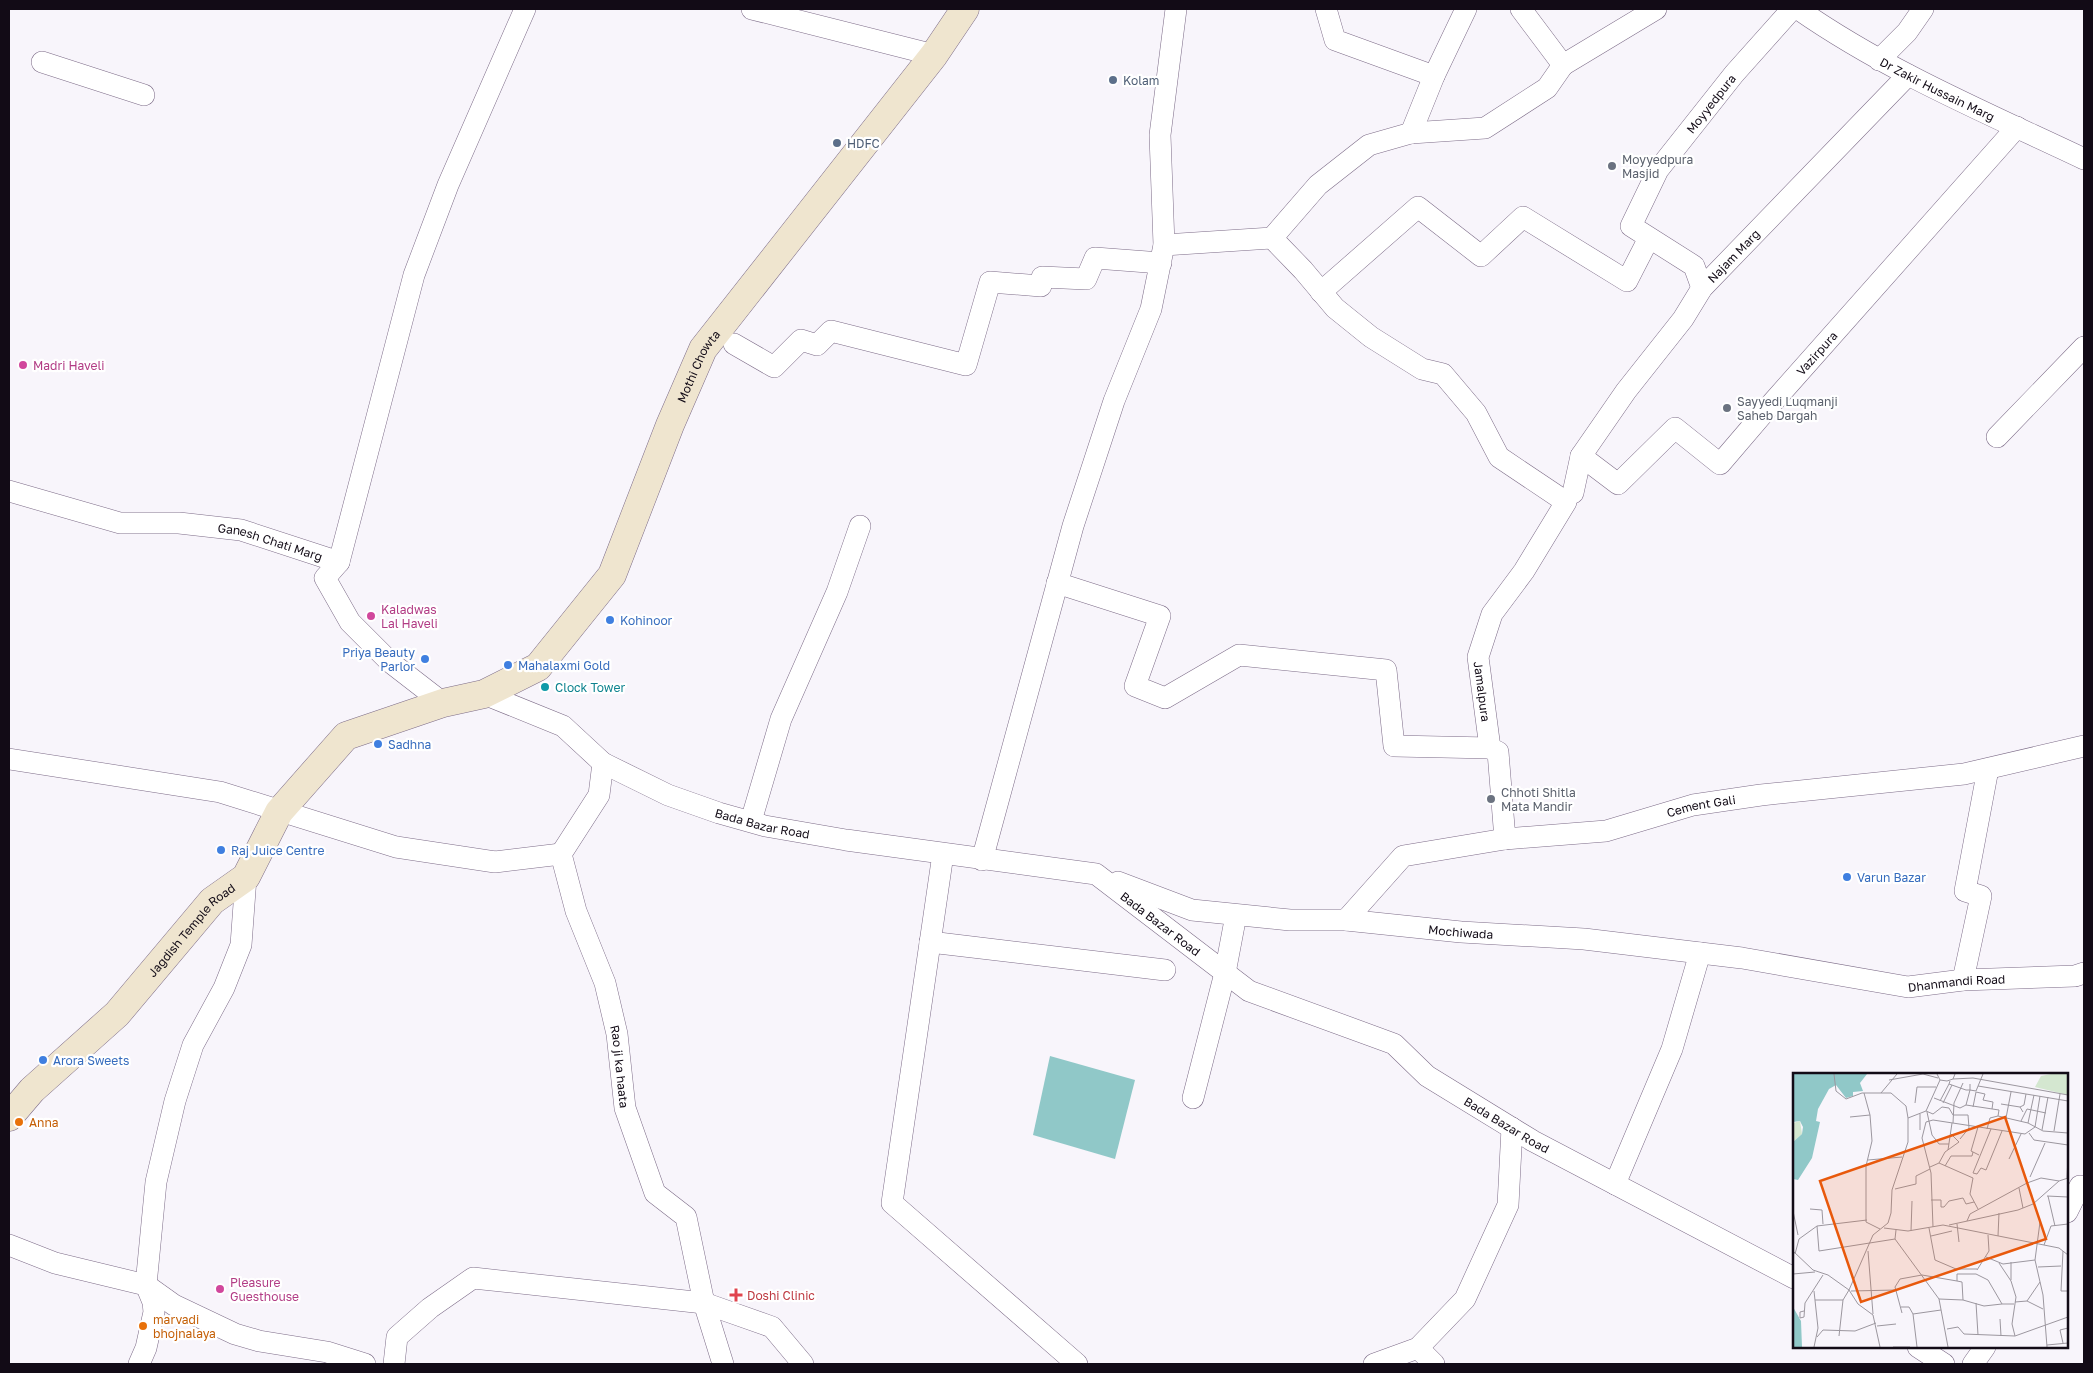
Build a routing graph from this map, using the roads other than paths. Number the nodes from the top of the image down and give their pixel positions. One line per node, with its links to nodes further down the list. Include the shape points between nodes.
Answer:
1 (525, 9): 34 (street, via 448,184 414,275)
2 (752, 9): 12 (street)
3 (966, 9): 12 (main road, Mothi Chowta)
4 (1176, 9): 24 (street, via 1160,135)
5 (1326, 9): 17 (street, via 1335,40)
6 (1466, 9): 17 (street)
7 (1521, 9): 15 (street)
8 (1656, 9): 15 (street)
9 (1792, 9): 23 (street, Moyyedpura, via 1734,74 1658,170 1631,226)
10 (1798, 9): 13 (street, Dr Zakir Hussain Marg)
11 (1923, 9): 13 (street, via 1907,32)
12 (934, 55): 36 (main road, Mothi Chowta, via 703,349 612,575 538,667)
13 (1879, 60): 16 (street, Dr Zakir Hussain Marg)
14 (42, 62): 18 (street)
15 (1564, 65): 20 (street, via 1548,88 1485,128)
16 (1908, 75): 19 (street, Dr Zakir Hussain Marg); 25 (street, Najam Marg)
17 (1434, 76): 20 (street)
18 (144, 95)
19 (2017, 127): 21 (street, Dr Zakir Hussain Marg); 30 (street, Vazirpura, via 1720,464 1675,428 1618,484)
20 (1411, 133): 22 (street, via 1368,145 1318,185)
21 (2084, 159)
22 (1272, 238): 24 (street); 26 (street)
23 (1649, 238): 25 (street, Moyyedpura, via 1694,266); 26 (street, via 1627,282 1523,218 1482,256 1418,207)
24 (1163, 254): 27 (street, via 1095,258 1086,279 1042,277 1041,286 990,282 966,365 831,332 817,345 801,340 774,367); 35 (street, via 1152,309 1114,401)
25 (1702, 288): 30 (street, Najam Marg, via 1683,319 1626,391)
26 (1321, 292): 32 (street, via 1335,308 1371,337 1422,369 1443,374 1476,413 1499,457)
27 (734, 344)
28 (2084, 347): 29 (street)
29 (1998, 437)
30 (1581, 456): 32 (street, Jamalpura)
31 (9, 491): 34 (street, Ganesh Chati Marg, via 120,523 179,523 241,530)
32 (1570, 497): 39 (street, Jamalpura, via 1524,571 1492,614 1478,657)
33 (860, 526): 44 (street, via 837,592 781,719)
34 (339, 562): 37 (street, Ganesh Chati Marg, via 326,578 350,622 390,662)
35 (1057, 583): 39 (street, via 1160,616 1135,686 1165,698 1239,654 1386,670 1394,746); 48 (street)
36 (484, 694): 37 (main road, Mothi Chowta); 41 (street, Bada Bazar Road, via 563,726)
37 (443, 703): 43 (main road, Jagdish Temple Road, via 346,736)
38 (2084, 746): 42 (street, Cement Gali)
39 (1490, 748): 45 (street, Jamalpura, via 1498,752)
40 (9, 759): 43 (street, via 220,792)
41 (603, 763): 44 (street, Bada Bazar Road, via 668,795); 46 (street, via 598,795)
42 (1988, 768): 45 (street, Cement Gali, via 1964,774 1693,805 1606,831); 59 (street, via 1965,891 1981,896)
43 (279, 812): 46 (street, via 396,847 495,862); 50 (main road, Jagdish Temple Road)
44 (751, 822): 47 (street, Bada Bazar Road)
45 (1505, 839): 52 (street, Cement Gali, via 1403,856)
46 (561, 854): 69 (street, Rao ji ka haata, via 576,911 606,984 617,1034 625,1108 655,1193 686,1217)
47 (943, 854): 48 (street, Bada Bazar Road); 53 (street)
48 (982, 860): 49 (street, Bada Bazar Road)
49 (1096, 874): 51 (street, Mochiwada, via 1192,910); 57 (street, Bada Bazar Road)
50 (246, 877): 61 (main road, Jagdish Temple Road, via 212,901 118,1014 32,1090); 68 (street, via 241,945 224,988 193,1045 173,1110 156,1182)
51 (1236, 914): 52 (street, Mochiwada, via 1290,920); 57 (street)
52 (1346, 920): 54 (street, Mochiwada, via 1461,932 1584,938)
53 (930, 942): 55 (street); 78 (street, via 892,1203)
54 (1700, 953): 56 (street, Mochiwada); 63 (street, via 1672,1049)
55 (1165, 970)
56 (1830, 972): 59 (street, Dhanmandi Road, via 1908,987)
57 (1225, 973): 60 (street); 62 (street, Bada Bazar Road, via 1249,991 1394,1044 1427,1076)
58 (2084, 974): 59 (street, Dhanmandi Road)
59 (1964, 980)
60 (1193, 1098)
61 (9, 1117)
62 (1512, 1128): 63 (street, Bada Bazar Road); 70 (street, via 1508,1205 1465,1299)
63 (1615, 1184): 67 (street, Bada Bazar Road)
64 (2080, 1186): 65 (street)
65 (2068, 1210)
66 (9, 1246): 68 (street, via 55,1263)
67 (1793, 1277)
68 (146, 1285): 73 (street, via 154,1302 154,1318); 74 (street, via 174,1305 235,1334 328,1352)
69 (704, 1303): 75 (street, via 473,1278 430,1308 397,1337); 76 (street, Rao ji ka haata); 77 (street, via 772,1327)
70 (1418, 1348): 79 (street); 80 (street)
71 (1920, 1348): 81 (street)
72 (1984, 1348): 82 (street)
73 (139, 1364)
74 (365, 1364)
75 (394, 1364)
76 (724, 1364)
77 (803, 1364)
78 (1077, 1364)
79 (1374, 1364)
80 (1434, 1364)
81 (1944, 1364)
82 (1974, 1364)

